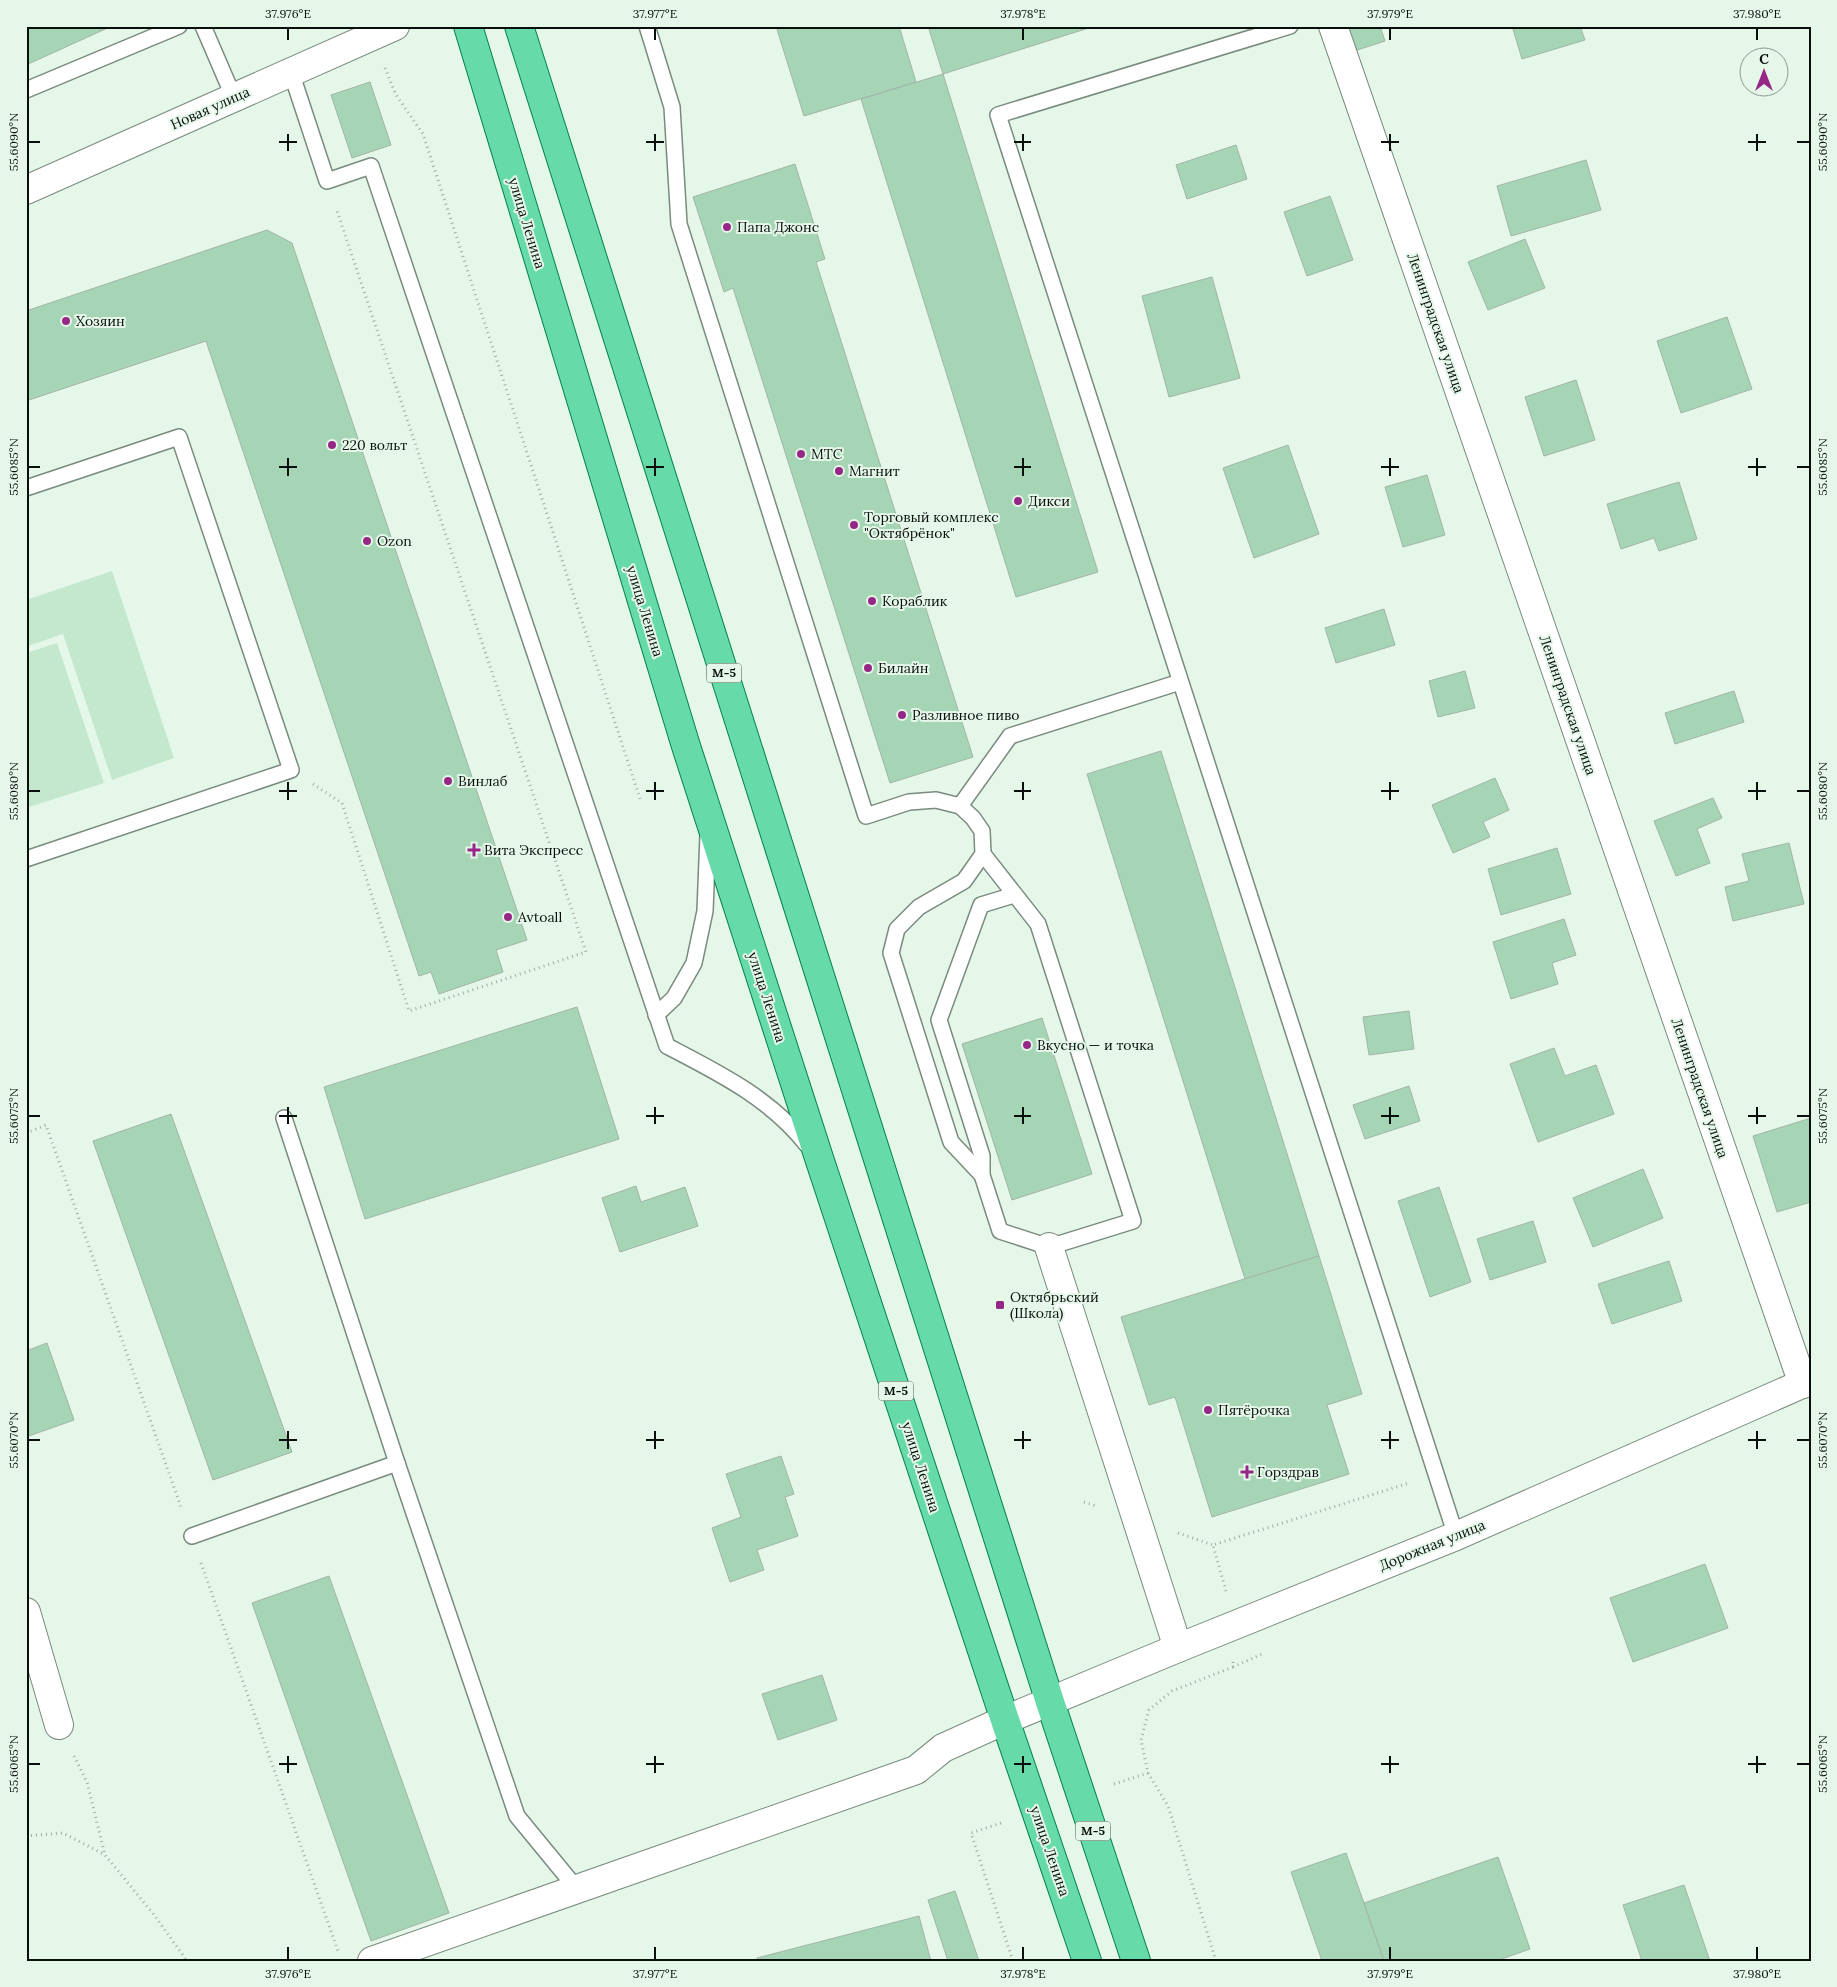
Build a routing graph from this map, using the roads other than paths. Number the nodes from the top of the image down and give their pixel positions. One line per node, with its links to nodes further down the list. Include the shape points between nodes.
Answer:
1 (180, 26): 10 (lane)
2 (203, 26): 11 (lane)
3 (395, 26): 9 (street, Новая улица)
4 (468, 26): 16 (main road, улица Ленина / М-5)
5 (519, 26): 31 (main road, М-5)
6 (647, 26): 15 (lane, via 672,107 679,224 866,816 909,802 936,800)
7 (1290, 26): 14 (lane, via 998,115)
8 (1333, 26): 25 (street, Ленинградская улица)
9 (290, 72): 11 (street, Новая улица); 20 (lane, via 327,181 371,166)
10 (26, 90)
11 (234, 98): 12 (street, Новая улица)
12 (26, 190)
13 (26, 488): 18 (lane, via 179,437 291,770)
14 (1180, 682): 15 (lane, via 1010,736); 28 (lane)
15 (960, 806): 17 (lane, via 982,832)
16 (708, 816): 20 (lane, via 705,911 694,962 674,998); 22 (main road, улица Ленина / М-5)
17 (983, 854): 19 (lane); 23 (lane, via 964,881 919,907 897,929 891,953 951,1142)
18 (26, 859)
19 (1014, 895): 23 (lane, via 981,905 939,1020 982,1156); 24 (lane, via 1038,924 1133,1221)
20 (656, 1015): 22 (lane, via 667,1046 763,1101 792,1126)
21 (284, 1118): 26 (lane)
22 (820, 1161): 32 (main road, улица Ленина / М-5)
23 (982, 1175): 24 (lane, via 1000,1231)
24 (1049, 1247): 30 (street)
25 (1807, 1382): 28 (street, Дорожная улица)
26 (397, 1463): 27 (lane); 34 (lane, via 518,1816)
27 (192, 1536)
28 (1456, 1536): 30 (street, Дорожная улица)
29 (26, 1612): 33 (street)
30 (1178, 1648): 31 (street, Дорожная улица)
31 (1050, 1702): 32 (street, Дорожная улица); 37 (main road, М-5)
32 (1005, 1720): 34 (street, Дорожная улица, via 943,1748 916,1770); 36 (main road, улица Ленина / М-5)
33 (60, 1725)
34 (577, 1889): 35 (street, Дорожная улица)
35 (372, 1961)
36 (1087, 1961)
37 (1136, 1961)

